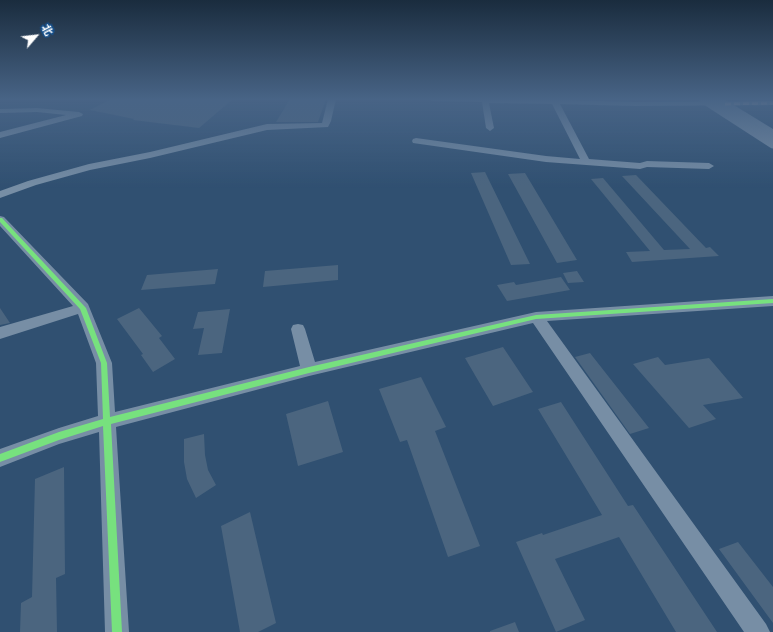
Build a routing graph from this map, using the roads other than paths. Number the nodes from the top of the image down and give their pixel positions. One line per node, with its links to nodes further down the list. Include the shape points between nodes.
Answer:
1 (24, 128): 9 (street)
2 (261, 128): 16 (street, via 90,167)
3 (569, 128): 14 (street)
4 (748, 128): 13 (main road)
5 (752, 128): 12 (main road, bridge)
6 (758, 128): 10 (main road)
7 (763, 128): 8 (main road)
8 (773, 134)
9 (0, 135)
10 (773, 137)
11 (416, 141): 14 (street)
12 (773, 143)
13 (773, 147)
14 (586, 162): 15 (street, via 640,166)
15 (709, 166)
16 (0, 195)
17 (0, 219): 19 (street)
18 (773, 301): 20 (street)
19 (83, 308): 22 (street); 24 (street, via 104,363)
20 (536, 317): 23 (street); 27 (street)
21 (298, 329): 23 (street)
22 (0, 332)
23 (308, 370): 24 (street)
24 (106, 422): 25 (street); 26 (street)
25 (0, 458)
26 (116, 632)
27 (758, 632)

